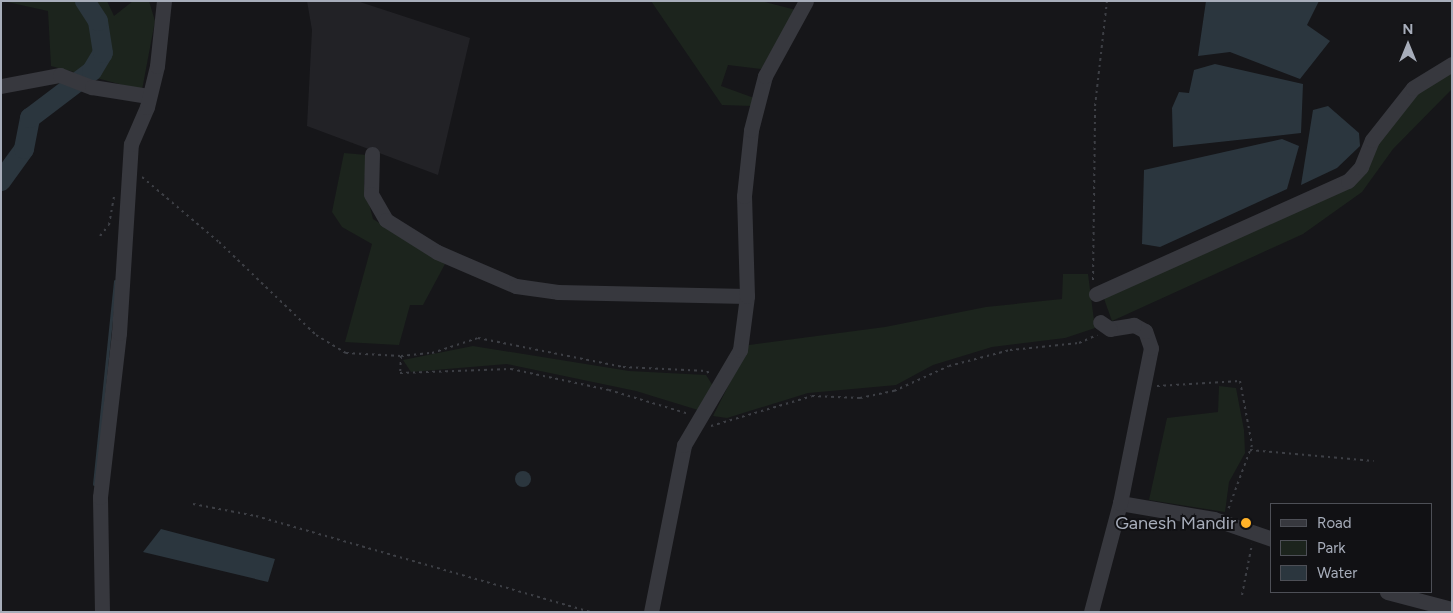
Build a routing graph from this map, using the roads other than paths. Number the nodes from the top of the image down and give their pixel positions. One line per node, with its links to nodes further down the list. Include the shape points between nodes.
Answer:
1 (164, 1): 5 (street, via 157,66)
2 (806, 1): 8 (street, via 765,76 751,130 744,196)
3 (1452, 64): 7 (street, via 1413,88 1372,140 1361,167 1348,181)
4 (1, 86): 5 (street, via 42,76 70,78 92,87)
5 (148, 96): 14 (street, via 131,144 128,176 119,333 100,497)
6 (372, 154): 8 (street, via 370,194 386,220 436,252 516,286 558,292)
7 (1096, 294)
8 (747, 296): 15 (street, via 740,350 722,386 697,419 684,445)
9 (1100, 322): 10 (street, via 1110,329 1134,325 1145,331 1151,348)
10 (1120, 503): 11 (street, via 1226,523); 16 (street)
11 (1270, 538)
12 (1391, 593): 13 (street)
13 (1452, 609)
14 (102, 612)
15 (651, 612)
16 (1091, 612)

